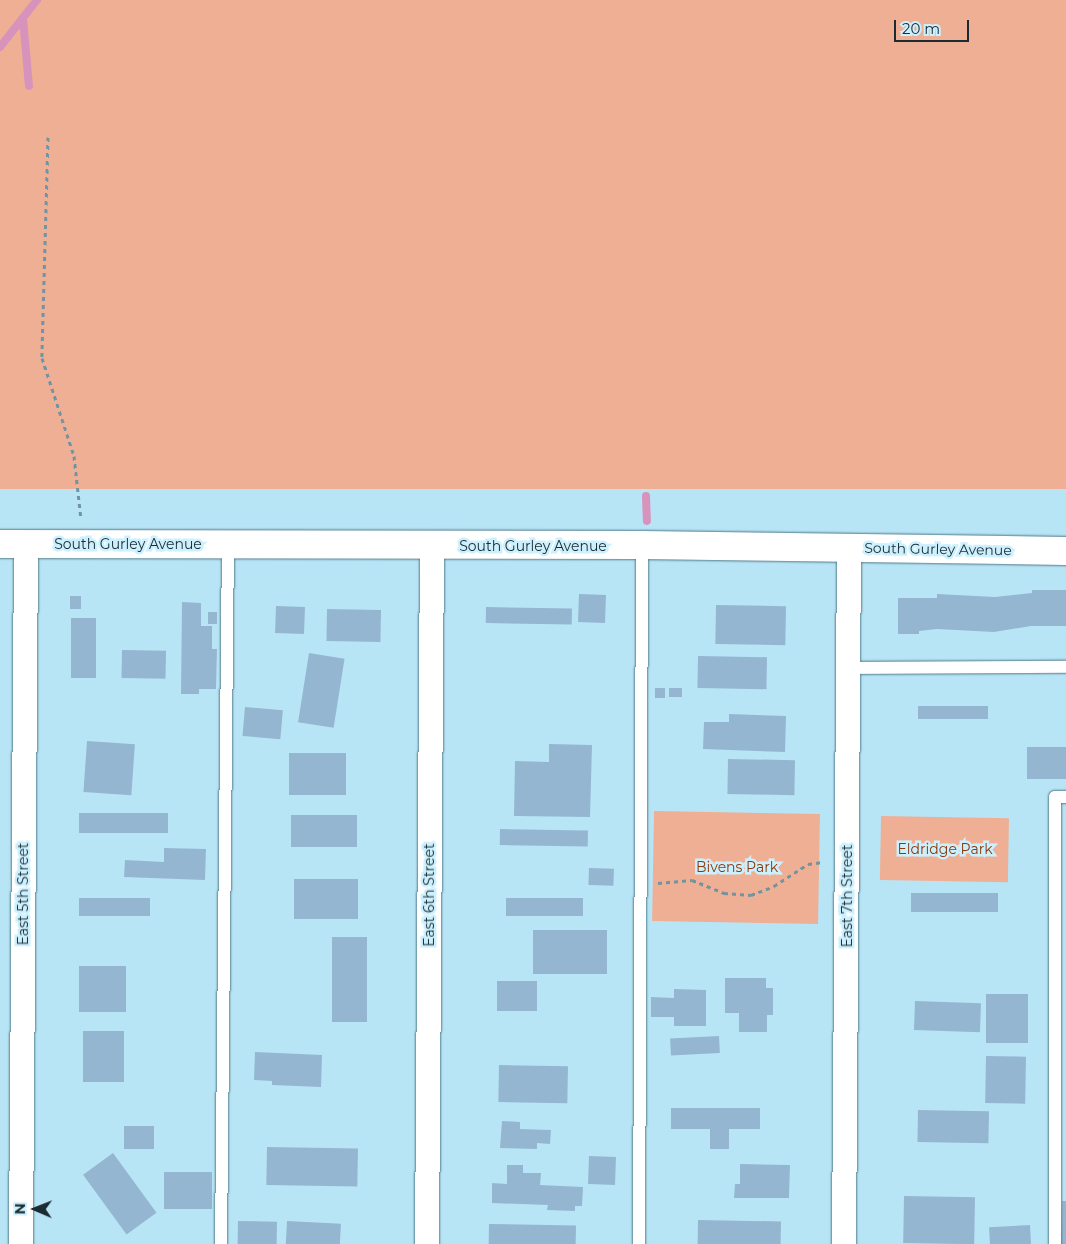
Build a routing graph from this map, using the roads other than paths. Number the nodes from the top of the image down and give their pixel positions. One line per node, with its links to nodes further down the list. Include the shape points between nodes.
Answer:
1 (13, 544): 2 (street, South Gurley Avenue); 10 (street, East 5th Street)
2 (228, 545): 4 (street, South Gurley Avenue); 11 (lane)
3 (642, 545): 4 (street, South Gurley Avenue); 5 (street, South Gurley Avenue); 13 (lane)
4 (432, 546): 12 (street, East 6th Street)
5 (849, 548): 6 (street, South Gurley Avenue); 8 (street, East 7th Street)
6 (1066, 551)
7 (1066, 667): 8 (lane)
8 (848, 668): 14 (street, East 7th Street)
9 (1066, 797): 15 (lane, via 1055,797)
10 (21, 1244)
11 (221, 1244)
12 (427, 1244)
13 (639, 1244)
14 (844, 1244)
15 (1055, 1244)

